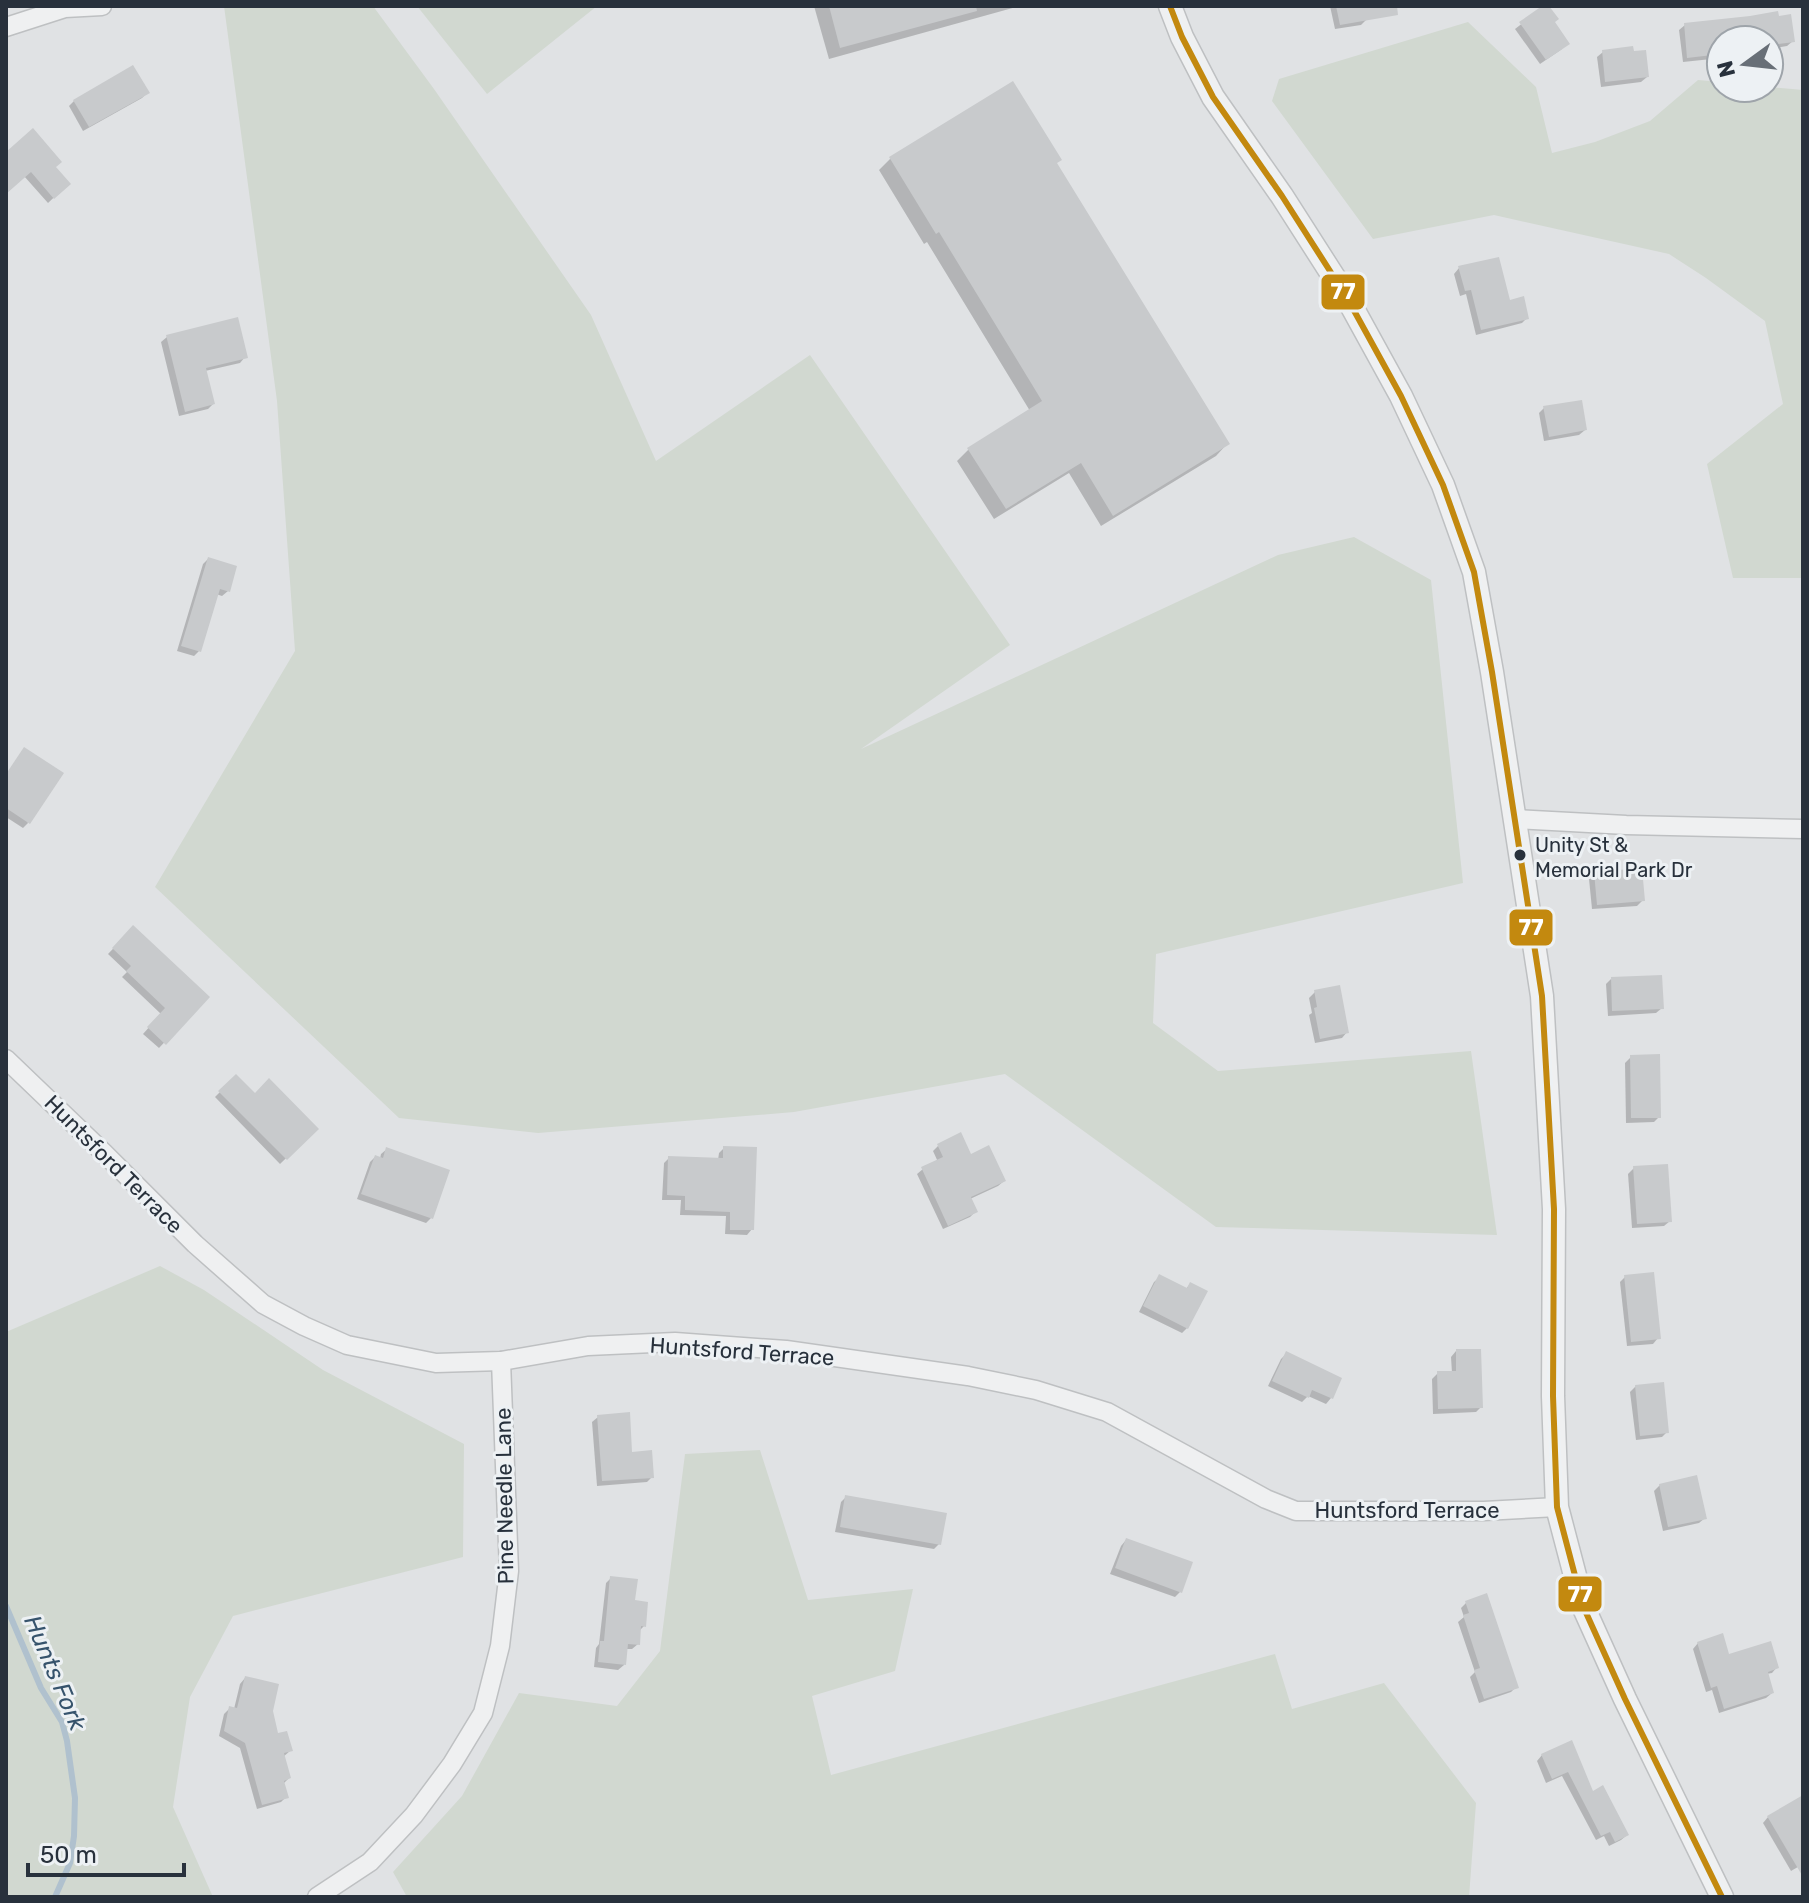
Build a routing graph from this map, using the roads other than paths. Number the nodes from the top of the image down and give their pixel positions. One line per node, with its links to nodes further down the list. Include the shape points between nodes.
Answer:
1 (102, 6): 3 (street, via 65,8)
2 (1170, 6): 4 (street, via 1213,97 1346,296 1443,485 1474,572)
3 (6, 27)
4 (1515, 819): 5 (street); 8 (street, via 1542,996 1554,1209)
5 (1803, 829)
6 (6, 1059): 7 (street, Huntsford Terrace, via 263,1304 347,1345 436,1363)
7 (501, 1361): 8 (street, Huntsford Terrace, via 588,1346 675,1342 796,1352 968,1376 1107,1412 1296,1511); 9 (street, Pine Needle Lane, via 509,1571 500,1646 483,1713 414,1815 370,1862)
8 (1557, 1507): 10 (street, via 1583,1606)
9 (317, 1897)
10 (1722, 1897)

